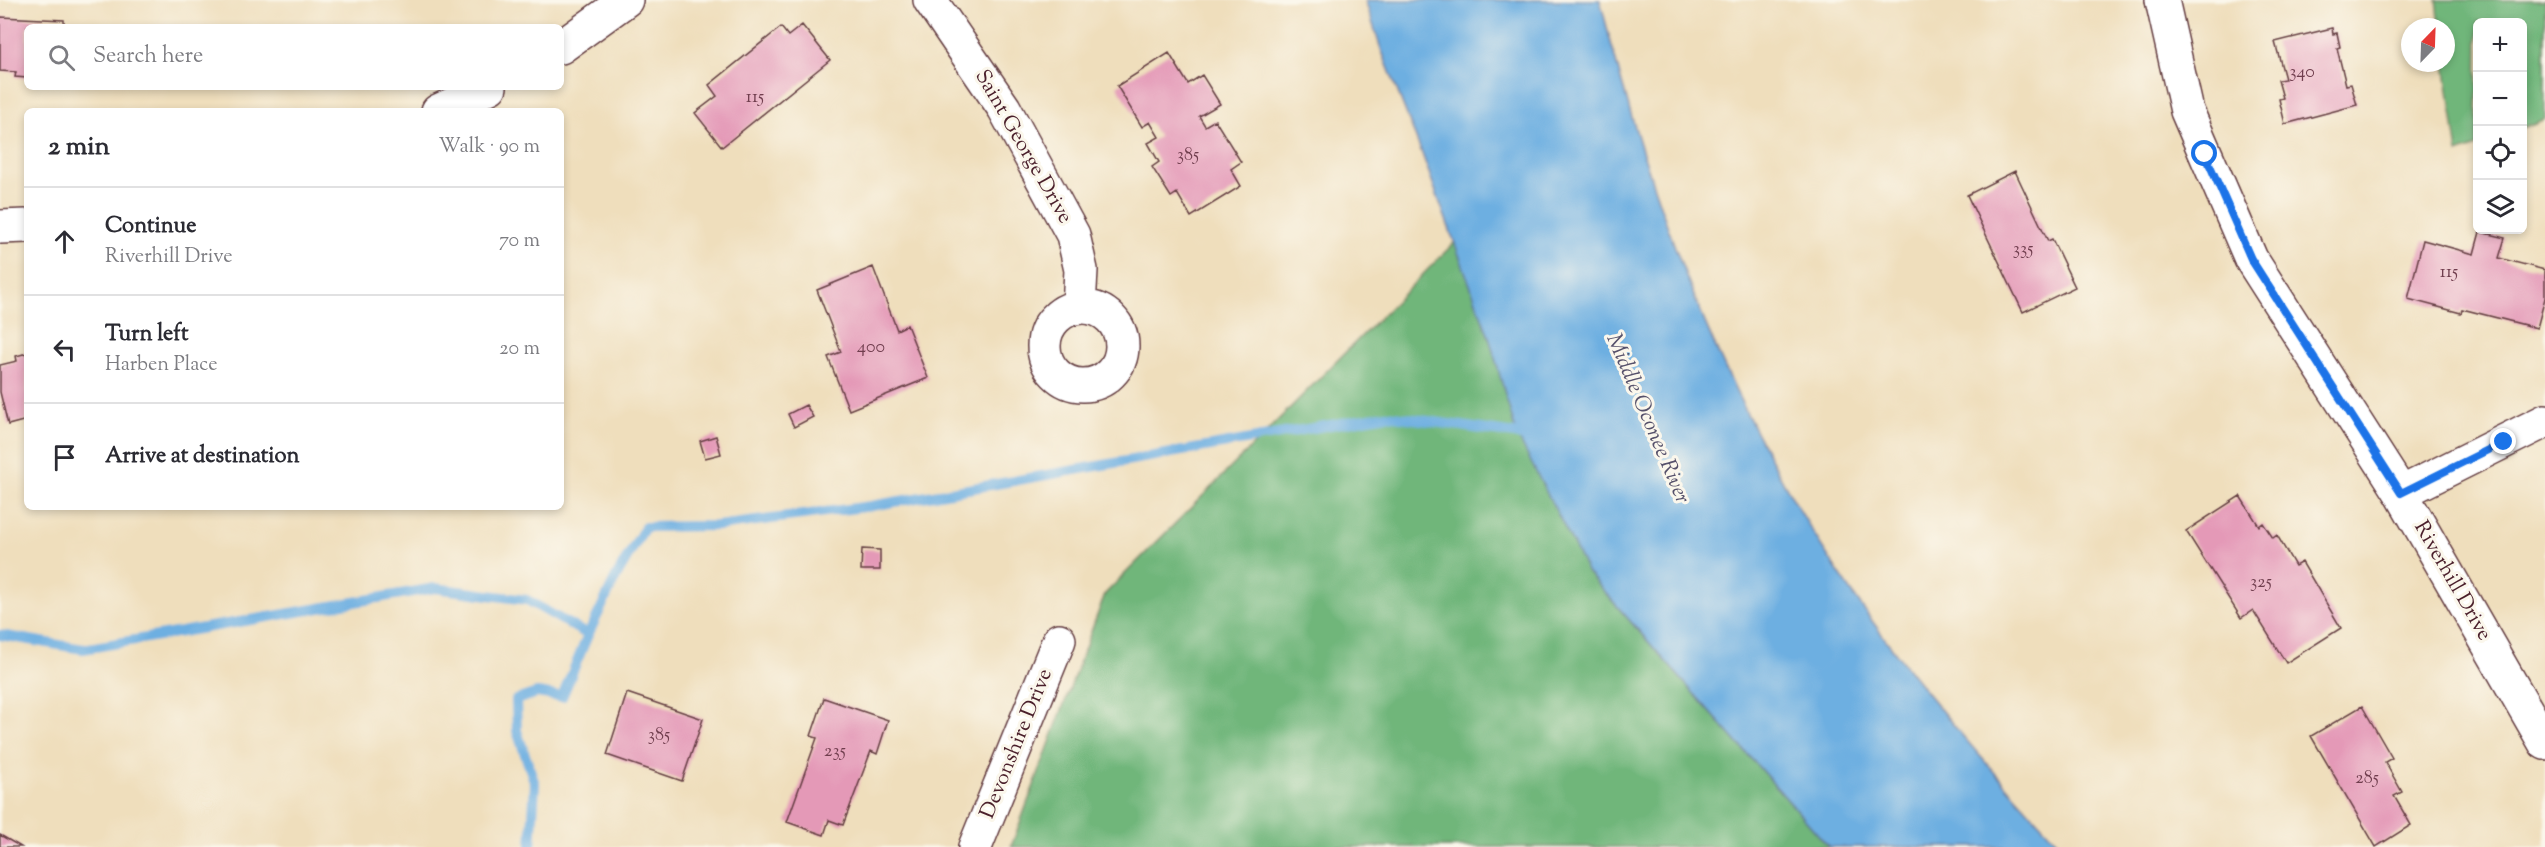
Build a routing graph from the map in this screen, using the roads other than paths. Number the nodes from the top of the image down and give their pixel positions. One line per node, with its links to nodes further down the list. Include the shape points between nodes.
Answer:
1 (626, 0): 4 (street)
2 (930, 0): 9 (street, Saint George Drive, via 1004,108 1073,235 1081,270)
3 (2162, 0): 11 (street, Riverhill Drive, via 2187,111 2251,259)
4 (564, 45)
5 (484, 90): 6 (street)
6 (444, 108)
7 (24, 226): 8 (street)
8 (0, 227)
9 (1079, 307)
10 (2545, 421): 11 (street)
11 (2401, 493): 13 (street, Riverhill Drive)
12 (1059, 640): 14 (street, Devonshire Drive)
13 (2545, 743)
14 (975, 847)

